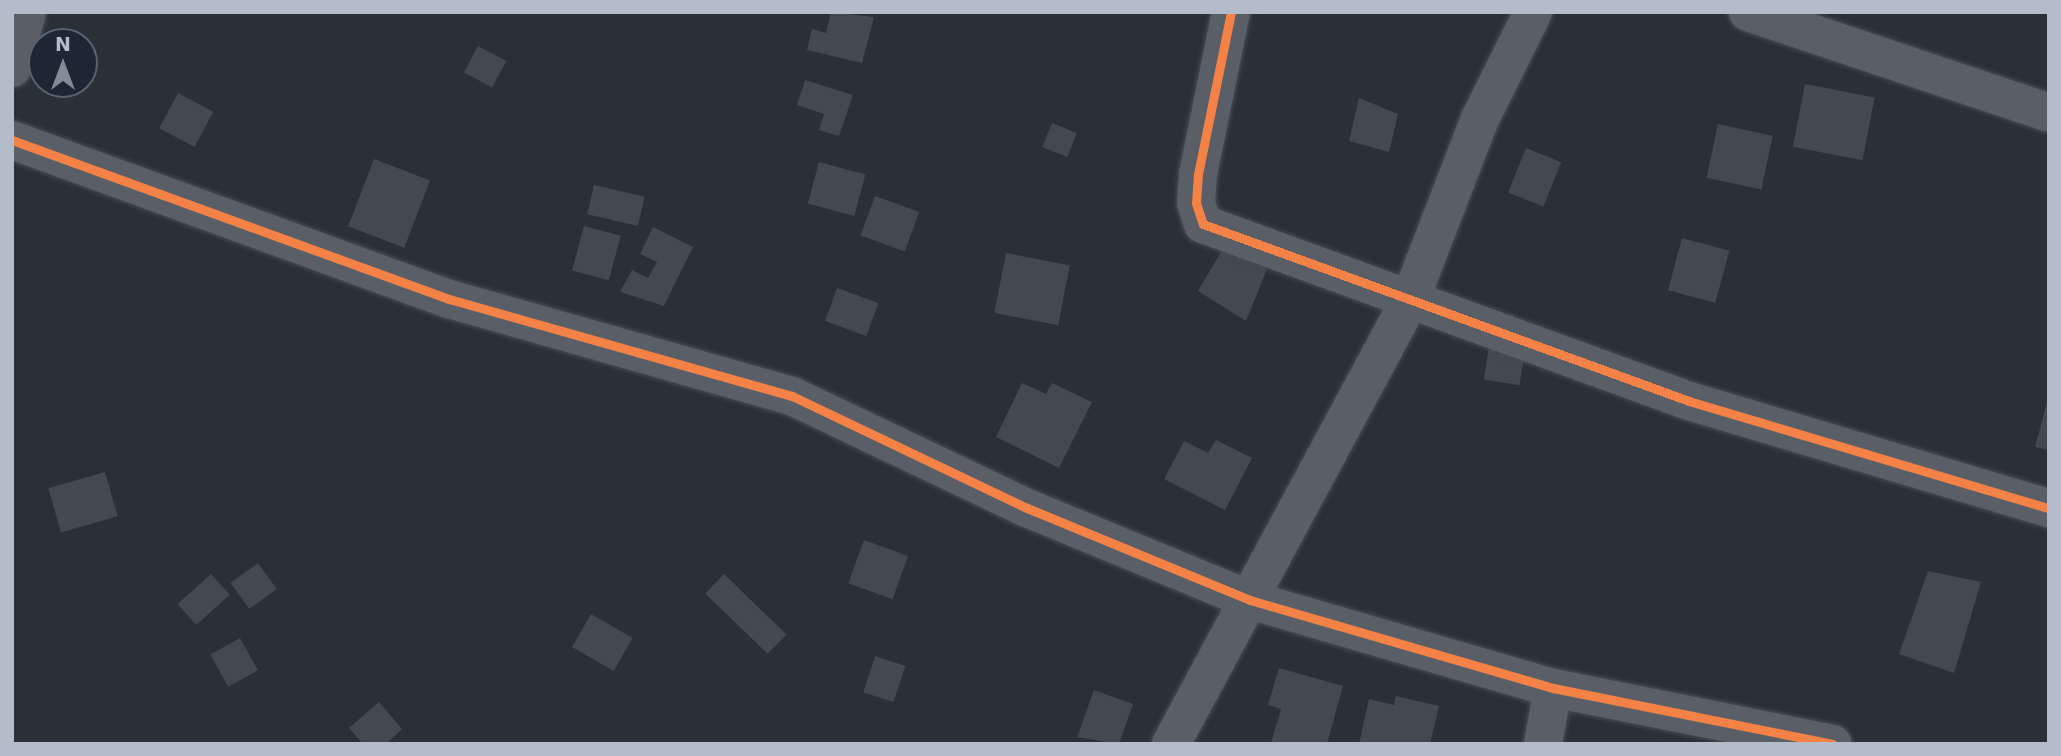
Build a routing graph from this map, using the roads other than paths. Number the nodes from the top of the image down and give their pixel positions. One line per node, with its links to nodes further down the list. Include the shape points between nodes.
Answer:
1 (27, 12): 5 (street)
2 (1231, 12): 8 (street, via 1199,174 1196,203 1203,223)
3 (1534, 12): 8 (street, via 1480,119)
4 (1748, 12): 6 (street)
5 (12, 68)
6 (2049, 113)
7 (12, 139): 10 (street, via 449,299 792,396 1027,508)
8 (1410, 300): 9 (street, via 1805,439); 10 (street)
9 (2049, 509)
10 (1250, 600): 11 (street); 12 (street)
11 (1553, 688): 13 (street); 14 (street)
12 (1171, 744)
13 (1543, 744)
14 (1832, 744)

